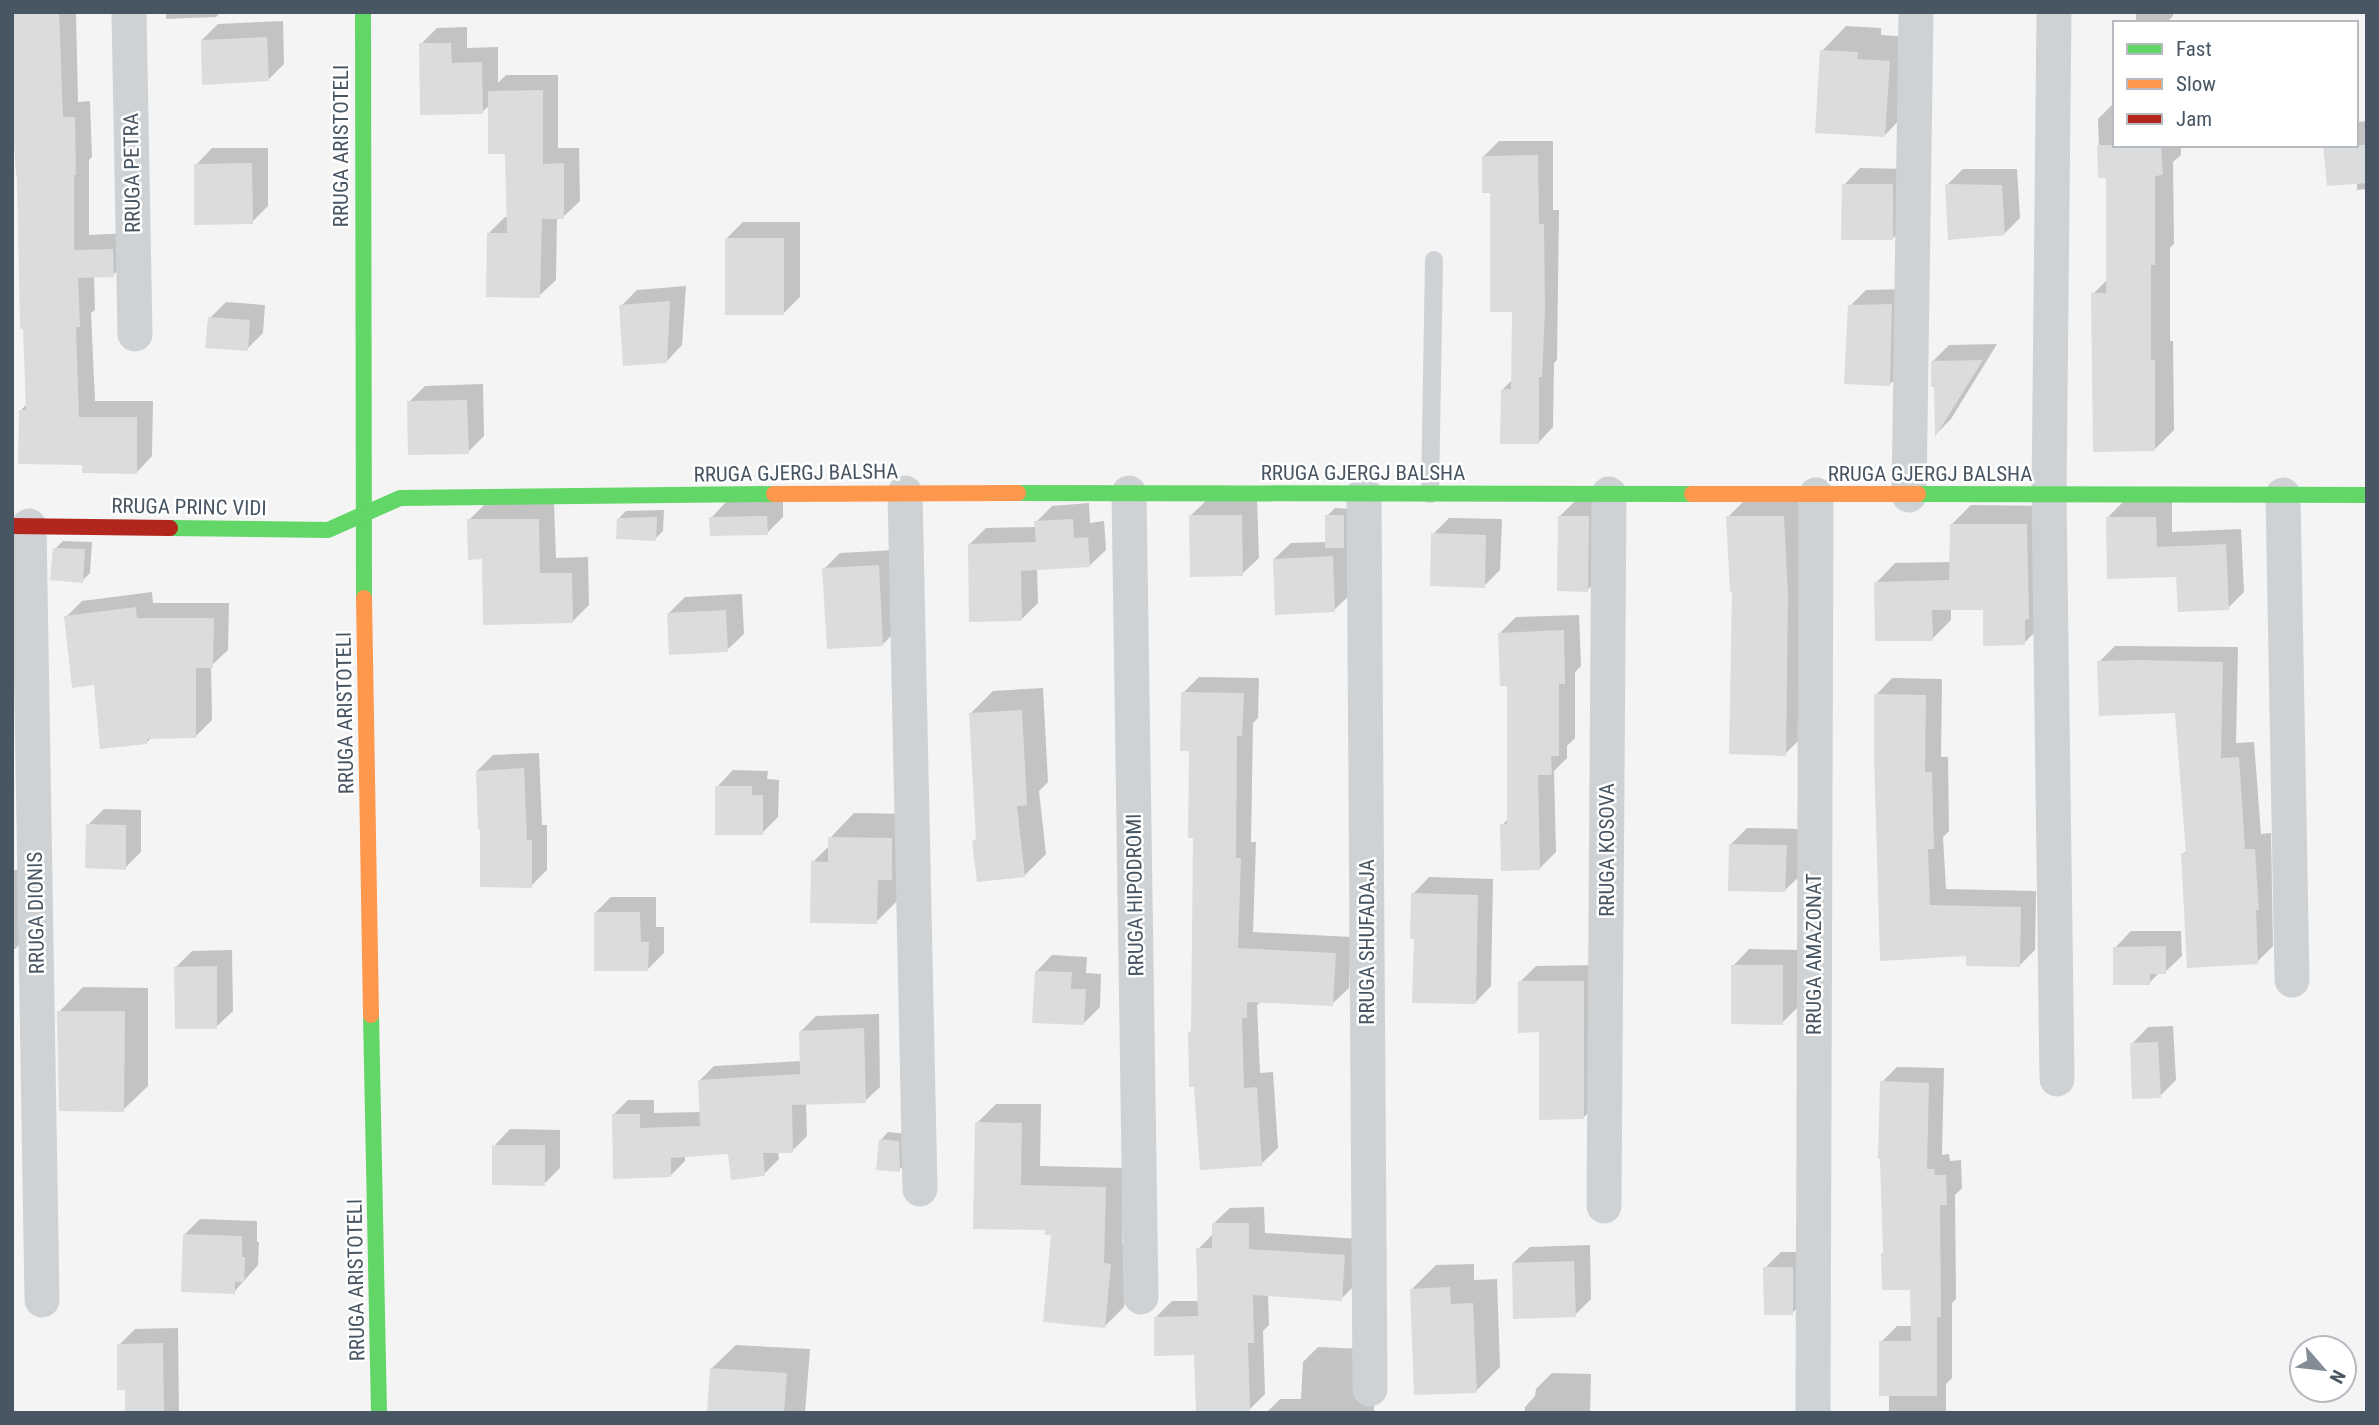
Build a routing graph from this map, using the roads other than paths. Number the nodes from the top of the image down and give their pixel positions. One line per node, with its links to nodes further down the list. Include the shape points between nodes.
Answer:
1 (129, 12): 6 (street, RRUGA PETRA)
2 (362, 12): 17 (street, RRUGA ARISTOTELI)
3 (1916, 12): 13 (street)
4 (2054, 12): 14 (street)
5 (1434, 260): 10 (lane)
6 (135, 334)
7 (905, 493): 8 (street, RRUGA GJERGJ BALSHA); 17 (street, RRUGA GJERGJ BALSHA, via 400,498); 21 (street)
8 (1129, 494): 9 (street, RRUGA GJERGJ BALSHA); 23 (street, RRUGA HIPODROMI)
9 (1364, 494): 10 (street, RRUGA GJERGJ BALSHA); 25 (street, RRUGA SHUFADAJA)
10 (1430, 494): 11 (street, RRUGA GJERGJ BALSHA)
11 (1609, 494): 12 (street, RRUGA GJERGJ BALSHA); 22 (street, RRUGA KOSOVA)
12 (1816, 495): 13 (street, RRUGA GJERGJ BALSHA); 27 (street, RRUGA AMAZONAT)
13 (1909, 495): 14 (street, RRUGA GJERGJ BALSHA)
14 (2049, 495): 15 (street, RRUGA GJERGJ BALSHA); 20 (street)
15 (2283, 495): 16 (street, RRUGA GJERGJ BALSHA); 19 (street)
16 (2367, 495)
17 (362, 514): 18 (street, RRUGA PRINC VIDI, via 328,530); 26 (street, RRUGA ARISTOTELI)
18 (21, 526): 24 (street, RRUGA DIONIS)
19 (2292, 980)
20 (2057, 1079)
21 (920, 1189)
22 (1604, 1206)
23 (1141, 1297)
24 (42, 1300)
25 (1370, 1389)
26 (379, 1413)
27 (1813, 1413)

